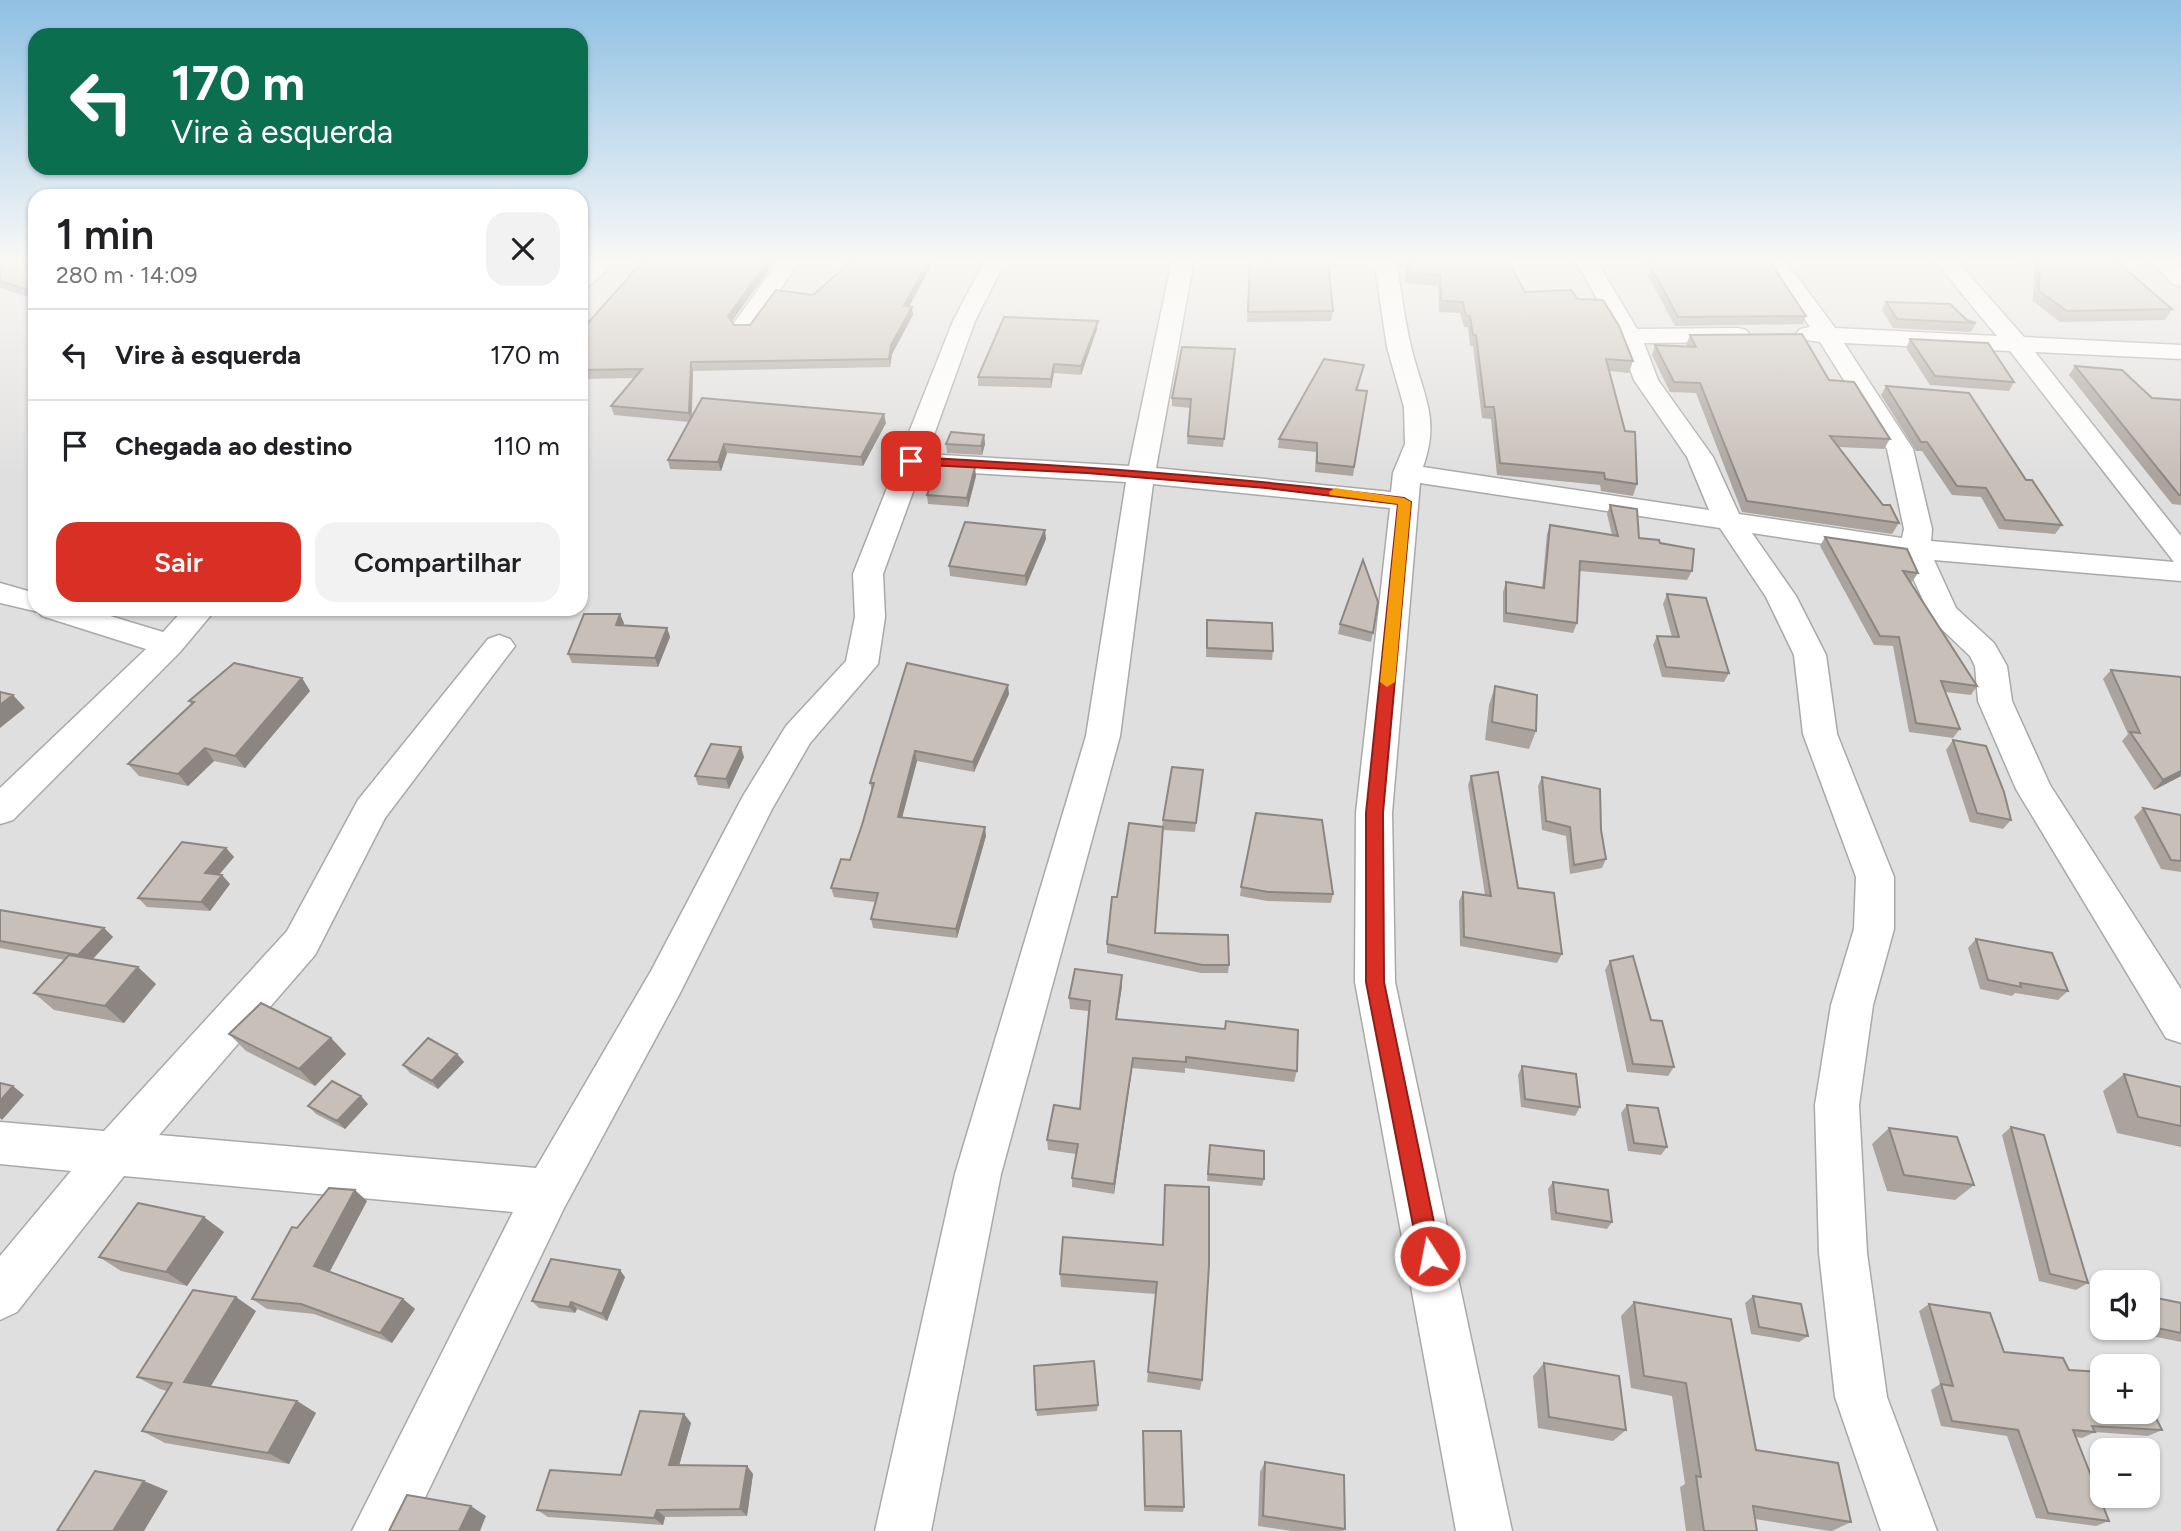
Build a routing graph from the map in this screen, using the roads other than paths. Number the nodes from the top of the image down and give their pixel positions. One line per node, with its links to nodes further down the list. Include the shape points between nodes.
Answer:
1 (960, 331): 13 (street)
2 (1169, 331): 14 (street)
3 (1396, 331): 15 (street, via 1417,407 1418,444)
4 (1627, 331): 10 (street)
5 (1825, 331): 9 (street)
6 (2006, 331): 11 (street)
7 (1761, 334): 10 (street)
8 (1787, 334): 9 (street)
9 (1827, 334): 11 (street); 17 (street, via 1900,449 1918,529)
10 (1630, 336): 16 (street, via 1646,380 1700,457)
11 (2015, 342): 12 (street); 18 (street)
12 (2181, 352)
13 (911, 461): 14 (street); 30 (street, via 869,575 870,617 862,664 798,736 756,806)
14 (1141, 474): 15 (street, via 1292,486); 33 (street, via 1104,736 978,1174)
15 (1406, 487): 16 (street); 34 (street, via 1374,813 1375,982)
16 (1728, 520): 17 (street); 35 (street, via 1781,596 1810,655 1820,734 1875,877 1874,929 1852,1005 1837,1105 1843,1253 1861,1397)
17 (1915, 549): 19 (street); 27 (street, via 1942,613 1983,650 1991,666 1994,701 2034,789)
18 (2181, 555)
19 (2181, 572)
20 (0, 593): 21 (street)
21 (28, 601)
22 (76, 616): 24 (street)
23 (195, 616): 24 (street)
24 (169, 645): 26 (street)
25 (499, 646): 29 (street, via 371,810 301,943)
26 (0, 810)
27 (2181, 1025)
28 (0, 1143): 29 (street)
29 (114, 1153): 30 (street); 31 (street)
30 (548, 1192): 32 (street)
31 (0, 1295)
32 (380, 1531)
33 (903, 1531)
34 (1484, 1531)
35 (1909, 1531)

